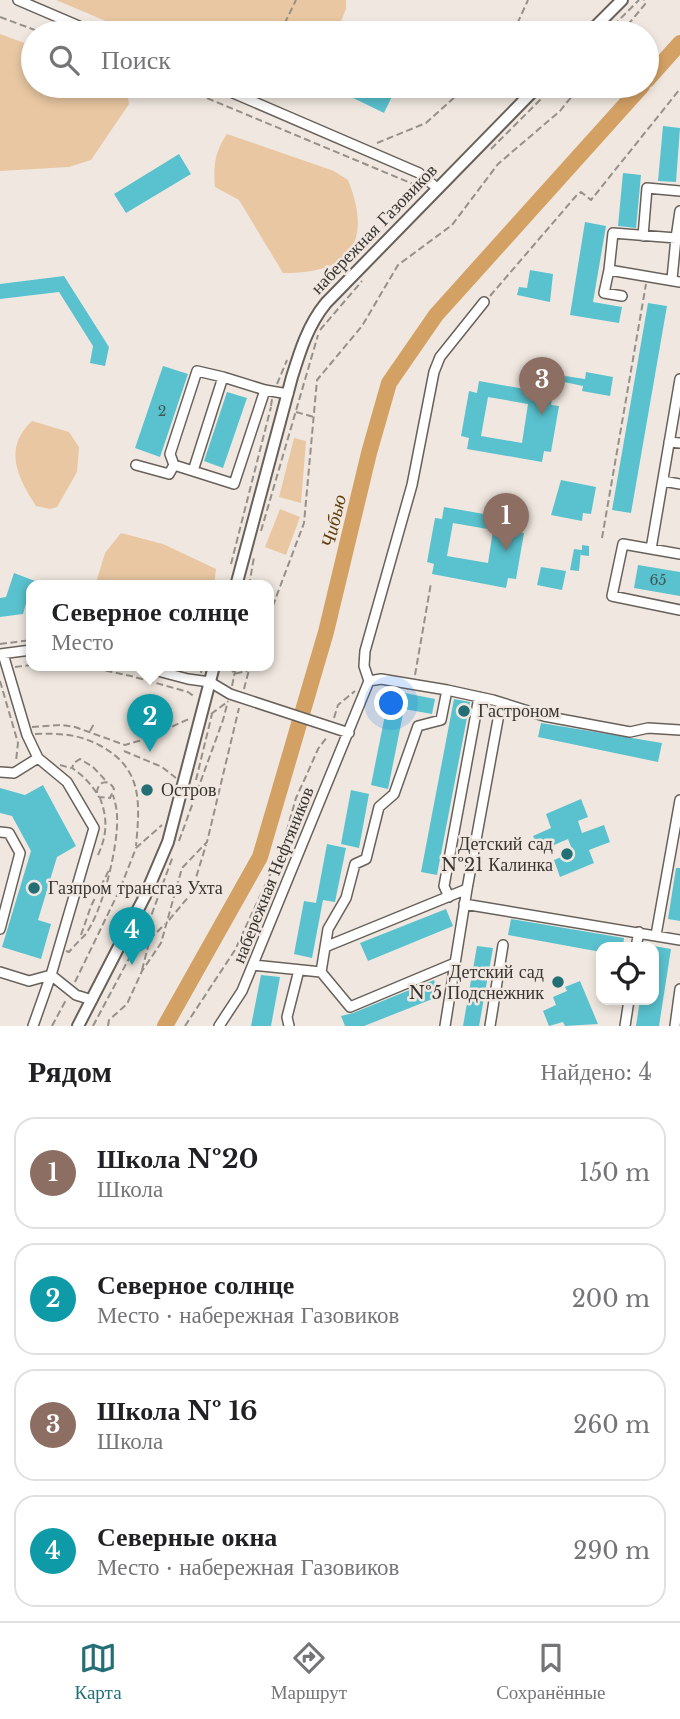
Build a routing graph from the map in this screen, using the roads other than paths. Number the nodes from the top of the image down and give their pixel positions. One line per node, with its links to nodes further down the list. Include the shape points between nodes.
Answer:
1 (18, 0): 3 (street)
2 (622, 0): 4 (main road)
3 (67, 21)
4 (601, 21)
5 (245, 98): 7 (street, via 419,173)
6 (526, 98): 7 (main road, набережная Газовиков)
7 (437, 188): 19 (main road, набережная Газовиков, via 315,317)
8 (680, 191): 10 (street, via 647,188)
9 (680, 211): 11 (street)
10 (643, 236): 11 (street); 12 (street, via 612,233)
11 (678, 238): 13 (street)
12 (609, 270): 13 (street); 14 (street, via 604,293)
13 (676, 281)
14 (622, 296)
15 (484, 302): 36 (street, via 440,357 434,373 412,485 365,651)
16 (223, 377): 18 (street); 24 (street, via 197,371 170,454); 25 (street)
17 (680, 379): 20 (street)
18 (265, 390): 19 (street); 25 (street, via 234,484)
19 (288, 394): 30 (main road, набережная Газовиков)
20 (678, 402): 21 (street)
21 (669, 442): 22 (street); 26 (street)
22 (680, 443)
23 (136, 465): 24 (street, via 169,474)
24 (174, 465): 25 (street)
25 (193, 471)
26 (663, 481): 27 (street); 28 (street)
27 (680, 484)
28 (651, 549): 29 (street); 31 (street, via 623,544 612,596)
29 (680, 554)
30 (238, 580)
31 (680, 610)
32 (26, 651): 33 (street)
33 (2, 654): 43 (street)
34 (156, 671): 37 (street)
35 (213, 671): 37 (main road)
36 (369, 681): 38 (street); 42 (street, набережная Нефтяников)
37 (210, 682): 42 (street, via 229,697); 64 (main road, via 168,842)
38 (447, 690): 39 (street); 56 (street, via 441,720 418,726 394,794 379,807 366,859 355,864)
39 (479, 697): 40 (street); 48 (street, via 444,886)
40 (501, 703): 41 (street, via 630,732); 47 (street)
41 (680, 728)
42 (349, 733): 58 (street, набережная Нефтяников)
43 (38, 758): 44 (street, via 14,773); 62 (street, via 67,782 94,828)
44 (0, 772)
45 (680, 800): 52 (street)
46 (0, 832): 50 (street, via 9,833 20,853)
47 (467, 890): 48 (street); 49 (street)
48 (449, 897): 56 (street)
49 (464, 904): 51 (street); 57 (street)
50 (0, 929)
51 (639, 932): 52 (street); 54 (street)
52 (656, 935): 53 (street)
53 (680, 940)
54 (637, 942)
55 (503, 944): 71 (street)
56 (325, 947): 61 (street)
57 (455, 963): 61 (street, via 350,1007); 70 (street)
58 (253, 965): 59 (street); 68 (street, набережная Нефтяников)
59 (299, 970): 61 (street); 69 (street)
60 (0, 972): 62 (street, via 29,981)
61 (321, 972)
62 (51, 975): 64 (street); 66 (street)
63 (680, 989): 73 (street)
64 (92, 1000): 67 (main road)
65 (628, 1005): 72 (street)
66 (33, 1026)
67 (78, 1026)
68 (219, 1026)
69 (289, 1026)
70 (445, 1026)
71 (490, 1026)
72 (625, 1026)
73 (675, 1026)

